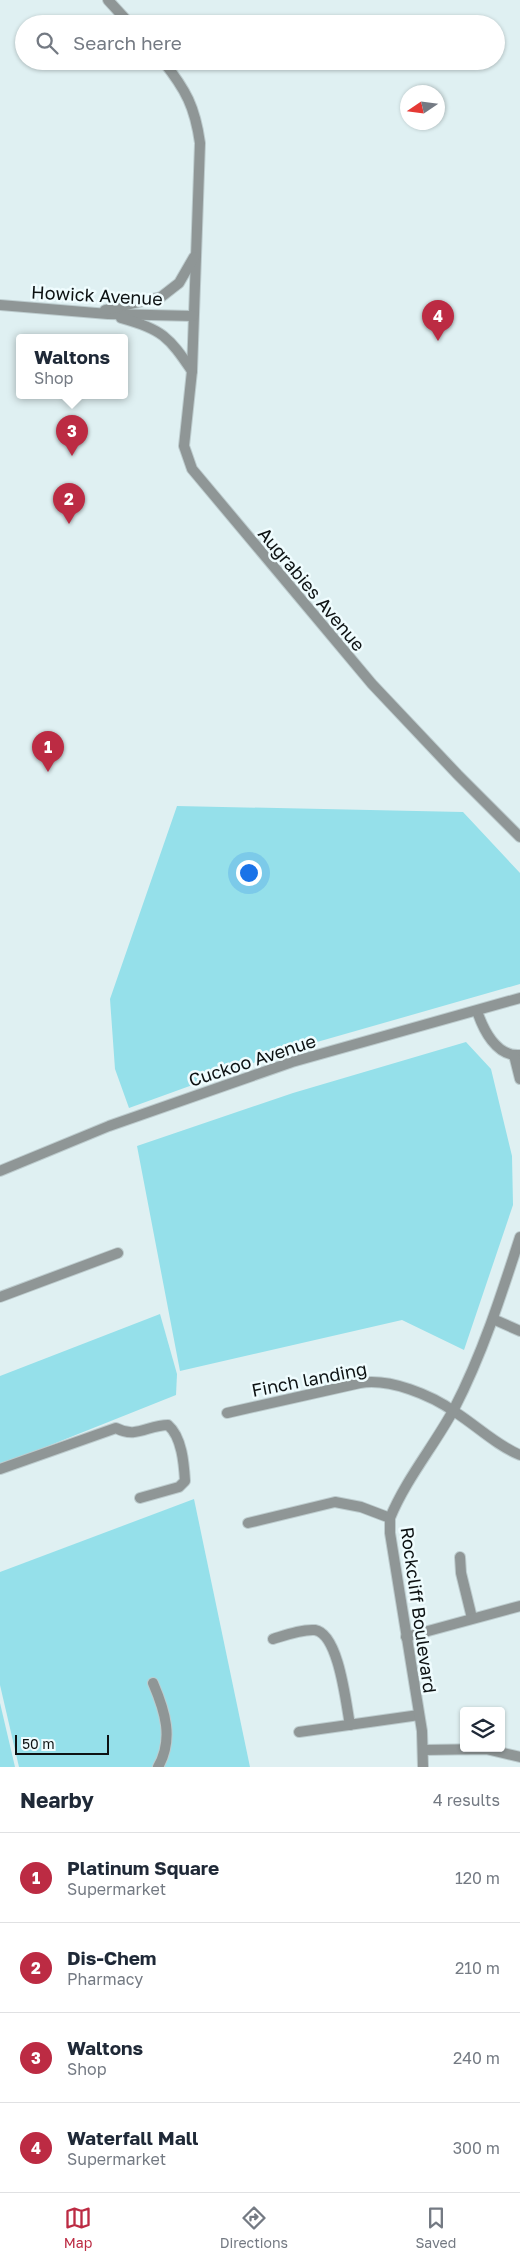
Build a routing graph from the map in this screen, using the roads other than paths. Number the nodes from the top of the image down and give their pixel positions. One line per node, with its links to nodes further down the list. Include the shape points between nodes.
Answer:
1 (108, 0): 2 (street)
2 (122, 15)
3 (169, 70): 4 (street, via 194,108 198,122)
4 (196, 254): 6 (street, via 179,283 161,297); 8 (street, Augrabies Avenue)
5 (0, 305): 6 (street, Howick Avenue)
6 (96, 313): 7 (street, Howick Avenue)
7 (108, 314): 8 (street, Howick Avenue); 9 (street, via 157,330 173,344)
8 (193, 316): 9 (street, Augrabies Avenue)
9 (192, 371): 10 (street, Augrabies Avenue, via 184,446 192,469 361,671)
10 (520, 836)
11 (520, 998): 12 (street, Cuckoo Avenue)
12 (477, 1010): 13 (street, via 491,1040 502,1050); 15 (street, Cuckoo Avenue, via 292,1062 108,1126)
13 (517, 1055): 14 (street)
14 (520, 1079)
15 (0, 1171)
16 (519, 1242): 19 (street, Rockcliff Boulevard)
17 (118, 1253): 18 (street)
18 (0, 1297)
19 (493, 1319): 20 (street); 21 (street, Rockcliff Boulevard)
20 (520, 1331)
21 (453, 1410): 22 (street, Finch landing, via 398,1386 371,1381); 23 (street, Finch landing); 26 (street, Rockcliff Boulevard)
22 (227, 1413)
23 (520, 1455)
24 (0, 1469): 25 (street, via 116,1428 134,1433 168,1425 176,1433 184,1481 179,1487)
25 (140, 1498)
26 (390, 1518): 27 (street, via 361,1506 335,1502); 31 (street, Rockcliff Boulevard)
27 (248, 1524)
28 (460, 1557): 30 (street)
29 (520, 1606): 30 (street)
30 (472, 1618): 31 (street)
31 (406, 1637): 34 (street, Rockcliff Boulevard)
32 (273, 1639): 35 (street, via 306,1630 325,1634 335,1654)
33 (153, 1684): 39 (street, via 162,1703 168,1740)
34 (419, 1715): 35 (street); 37 (street, Rockcliff Boulevard)
35 (350, 1725): 36 (street)
36 (299, 1732)
37 (423, 1750): 38 (street, via 486,1749); 40 (street, Rockcliff Boulevard)
38 (520, 1757)
39 (158, 1767)
40 (423, 1767)

